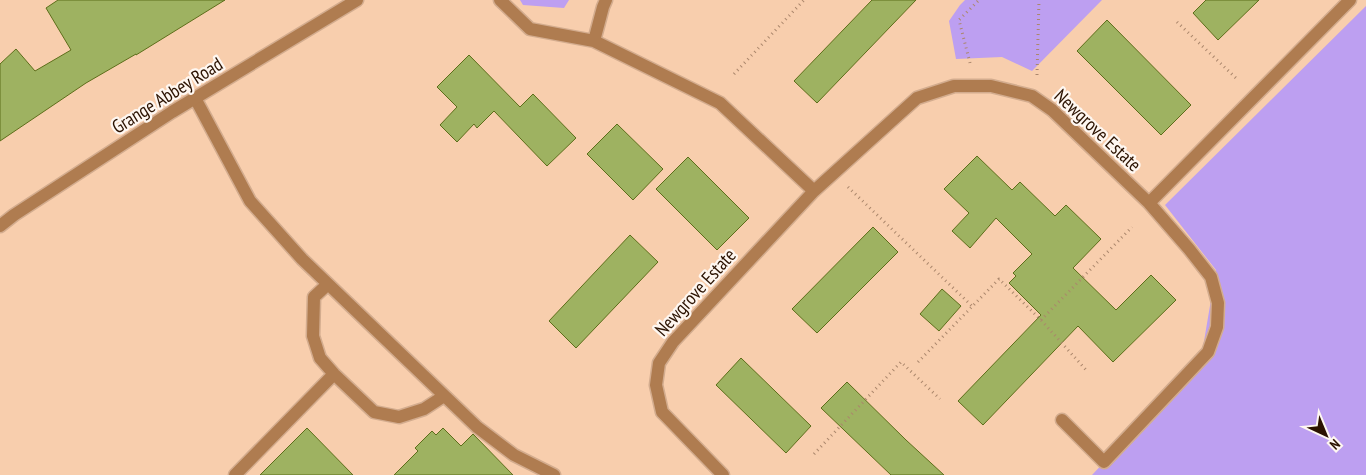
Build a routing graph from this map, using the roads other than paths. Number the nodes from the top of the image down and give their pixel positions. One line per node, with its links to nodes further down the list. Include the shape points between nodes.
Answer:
1 (357, 0): 6 (street, Grange Abbey Road)
2 (500, 0): 5 (street, via 530,28)
3 (606, 0): 5 (street)
4 (1350, 0): 8 (street)
5 (594, 41): 7 (street, via 720,104)
6 (195, 98): 9 (street, Grange Abbey Road); 10 (street, via 250,201)
7 (814, 191): 8 (street, Newgrove Estate, via 917,98 954,86 991,86 1032,96 1052,110); 16 (street, Newgrove Estate, via 673,342 659,363 656,385 662,412)
8 (1149, 204): 13 (street, Newgrove Estate, via 1211,277 1218,303 1217,327 1208,352 1104,462)
9 (0, 226)
10 (328, 284): 11 (street, via 314,297 313,336 320,358); 12 (street)
11 (334, 374): 12 (street, via 374,412 399,417 424,409); 14 (street)
12 (444, 396): 15 (street, via 514,455)
13 (1062, 420)
14 (235, 475)
15 (554, 475)
16 (724, 475)

